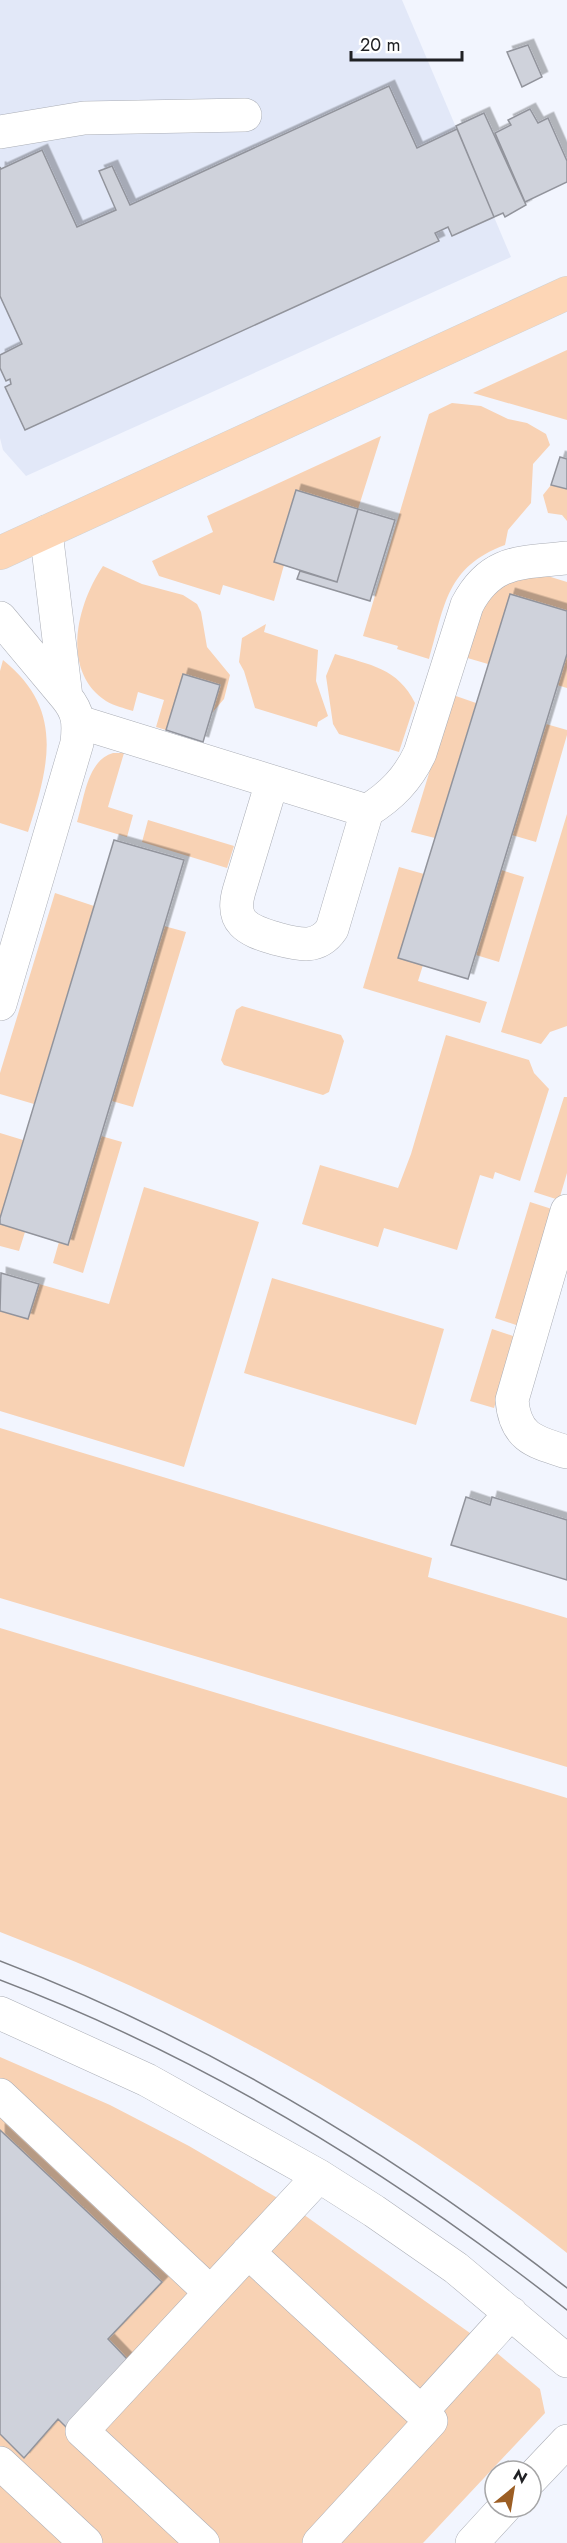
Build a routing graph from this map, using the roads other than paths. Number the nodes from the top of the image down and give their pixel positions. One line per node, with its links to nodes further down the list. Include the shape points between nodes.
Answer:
1 (245, 115): 2 (street, via 84,118)
2 (0, 132)
3 (567, 293): 4 (main road)
4 (46, 532): 5 (main road); 8 (street)
5 (0, 553)
6 (567, 558): 10 (street, via 510,564 479,585 466,605 414,766 395,791)
7 (0, 618): 8 (street)
8 (73, 709): 9 (street); 11 (street, via 77,743)
9 (272, 782): 10 (street); 10 (street, via 236,908 243,924 258,933 308,946 326,938)
10 (367, 811)
11 (0, 1004)
12 (567, 1211): 13 (street, via 512,1400 515,1420 526,1435)
13 (567, 1452)
14 (0, 2013): 16 (street, via 147,2080)
15 (0, 2095): 18 (street)
16 (319, 2176): 17 (street); 19 (street, via 418,2240)
17 (248, 2252): 18 (street); 21 (street)
18 (210, 2292): 26 (street, via 82,2431)
19 (503, 2307): 20 (street); 21 (street)
20 (567, 2361)
21 (413, 2405): 27 (street, via 431,2421)
22 (567, 2441): 24 (street)
23 (0, 2463): 25 (street)
24 (543, 2467)
25 (86, 2543)
26 (203, 2543)
27 (319, 2543)

